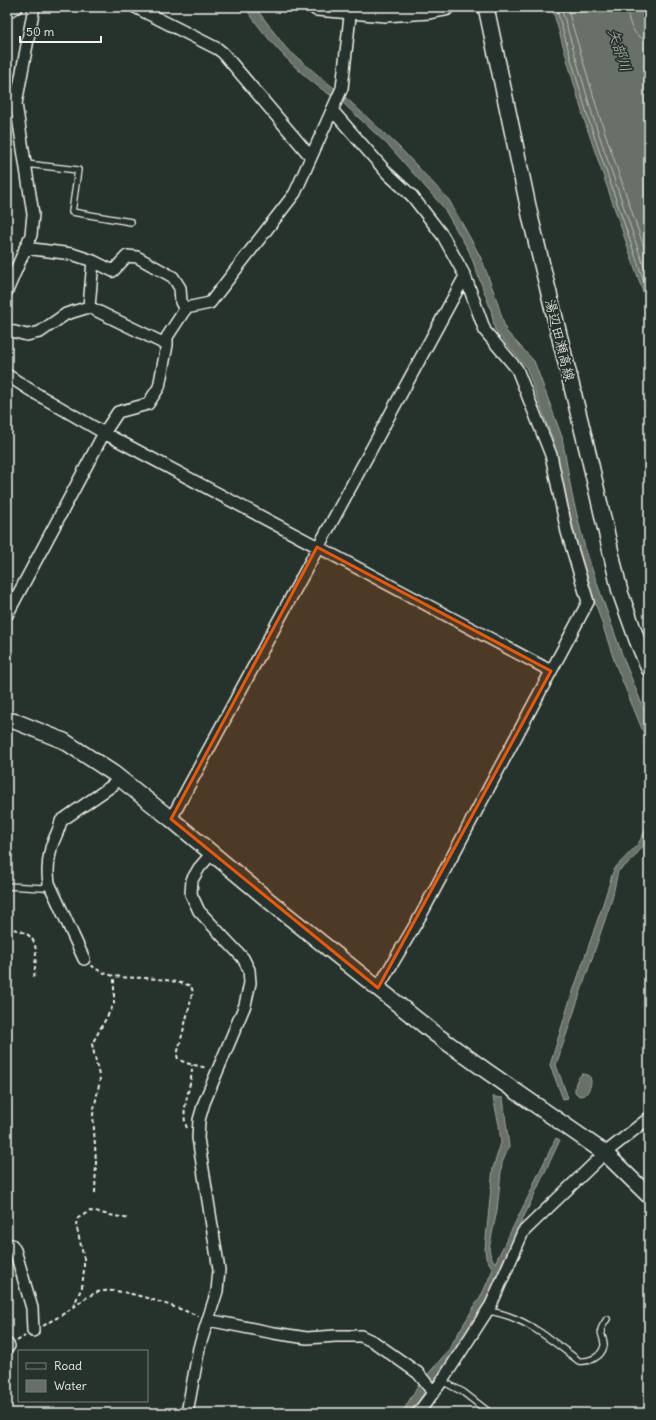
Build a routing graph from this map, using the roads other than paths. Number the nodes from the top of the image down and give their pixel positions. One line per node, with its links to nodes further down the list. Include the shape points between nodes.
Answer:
1 (17, 7): 8 (street)
2 (34, 7): 11 (street, via 16,104)
3 (135, 7): 10 (street, via 223,53)
4 (316, 7): 7 (main road)
5 (445, 7): 7 (main road, via 385,13)
6 (486, 7): 25 (street, 湯辺田瀬高線, via 531,220 620,592)
7 (350, 9): 9 (street, via 342,88)
8 (7, 12)
9 (334, 105): 10 (street); 15 (street, via 388,174 412,196 442,236)
10 (311, 157): 18 (street, via 294,193 210,303)
11 (26, 164): 12 (lane, via 78,170 72,212); 13 (street, via 33,214 31,235)
12 (131, 222)
13 (26, 248): 14 (street, via 72,254); 16 (street)
14 (93, 261): 17 (street); 18 (street, via 114,271 127,256 137,257 154,265 173,277 180,288)
15 (465, 276): 23 (street); 26 (street, via 484,332 517,369 551,455 567,532 588,602)
16 (7, 291)
17 (89, 307): 19 (street, via 66,314 40,332 27,335); 20 (street)
18 (184, 310): 20 (street, via 167,337)
19 (7, 330)
20 (167, 345): 22 (street, via 159,387 148,404 118,412)
21 (7, 375): 22 (street)
22 (104, 433): 23 (street); 24 (street)
23 (317, 547): 26 (street); 29 (street)
24 (7, 615)
25 (649, 669)
26 (551, 671): 34 (street, via 421,915)
27 (7, 720): 29 (street, via 64,741 113,774)
28 (113, 785): 31 (street, via 61,821 51,848 47,871)
29 (171, 819): 30 (street)
30 (212, 853): 34 (street); 41 (street, via 198,868 192,880 192,894 199,911 243,958 249,970 250,983 245,1005 199,1120 198,1138 219,1270 217,1291)
31 (49, 883): 32 (lane, via 43,888); 33 (street)
32 (7, 886)
33 (84, 959)
34 (378, 988): 36 (street, via 476,1064)
35 (649, 1118): 36 (street)
36 (605, 1153): 37 (street); 39 (street, via 524,1232)
37 (649, 1196)
38 (7, 1244): 42 (street, via 12,1245 15,1250 32,1308)
39 (487, 1311): 40 (lane, via 510,1316 540,1332 578,1361 585,1362 595,1359 600,1354 604,1345 601,1330); 43 (street)
40 (607, 1318)
41 (208, 1320): 44 (street, via 307,1338 361,1336 374,1342 418,1373); 45 (street, via 199,1348)
42 (33, 1331)
43 (442, 1381): 44 (street); 47 (lane, via 463,1392)
44 (433, 1392): 46 (street)
45 (187, 1413)
46 (418, 1413)
47 (490, 1413)

